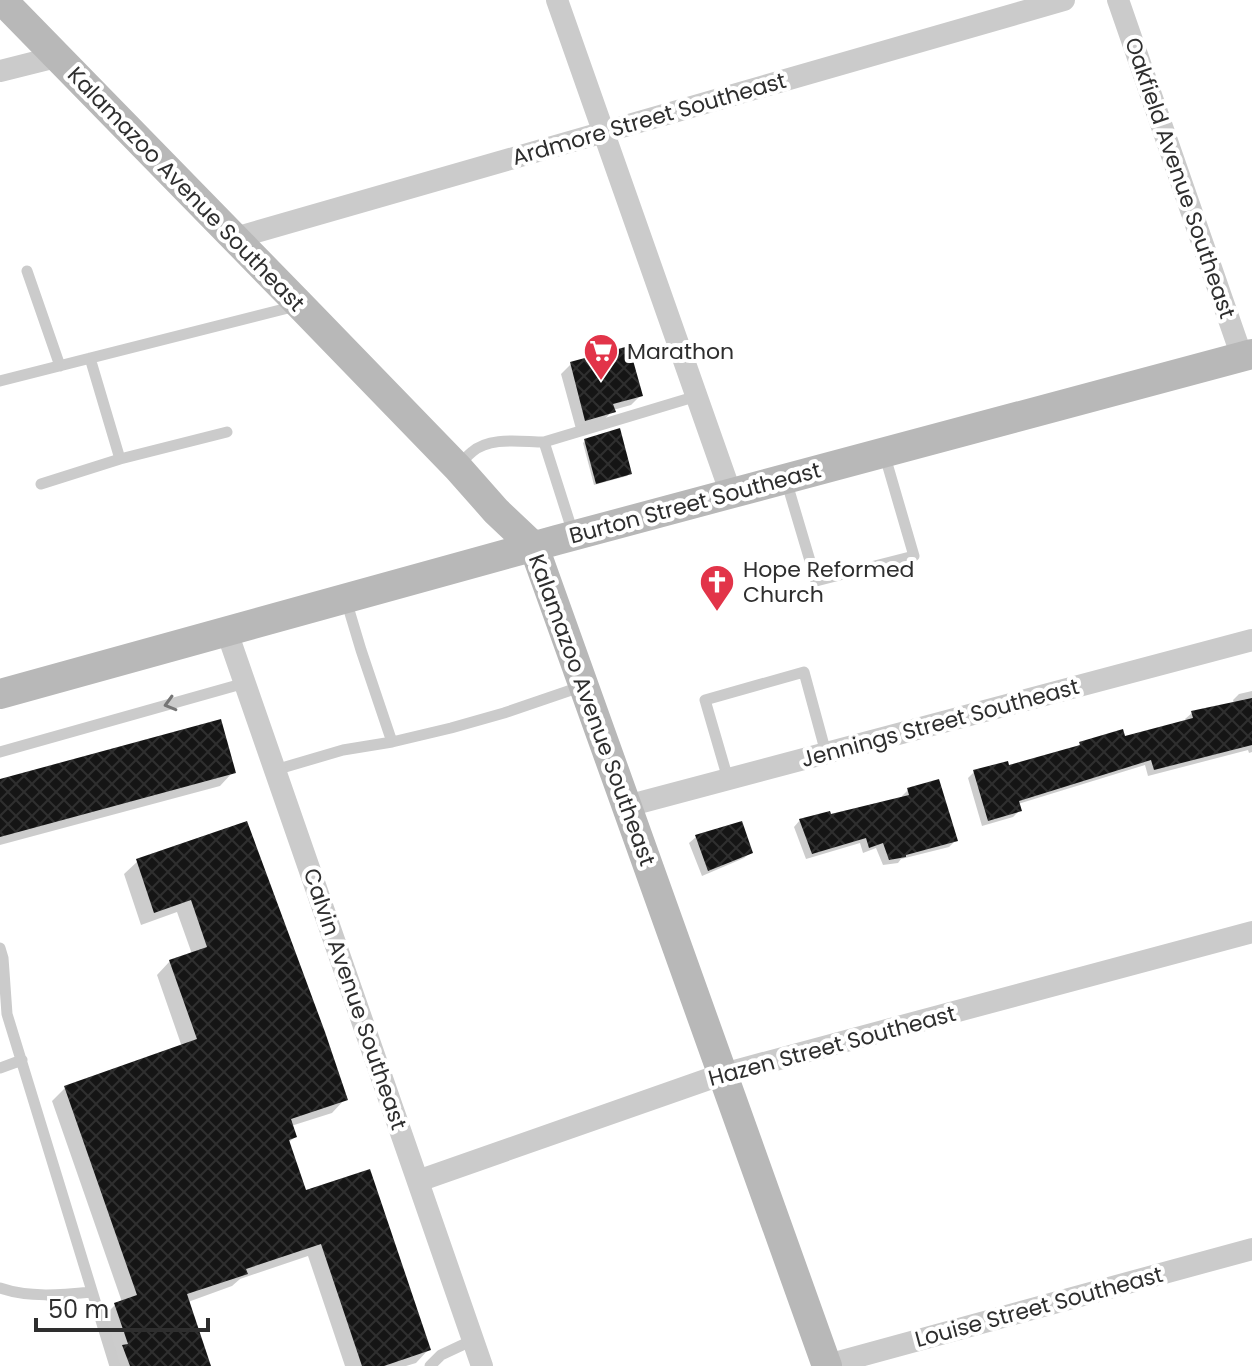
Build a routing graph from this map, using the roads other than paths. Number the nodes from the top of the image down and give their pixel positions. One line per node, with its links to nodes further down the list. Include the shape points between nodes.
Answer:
1 (2, 0): 5 (main road, Kalamazoo Avenue Southeast)
2 (557, 0): 7 (street)
3 (1064, 0): 7 (street, Ardmore Street Southeast)
4 (1118, 0): 11 (street, Oakfield Avenue Southeast)
5 (56, 57): 6 (street); 8 (main road, Kalamazoo Avenue Southeast)
6 (0, 71)
7 (605, 132): 8 (street, Ardmore Street Southeast); 15 (street)
8 (235, 238): 10 (main road, Kalamazoo Avenue Southeast)
9 (27, 271): 13 (lane)
10 (300, 305): 12 (lane); 20 (main road, Kalamazoo Avenue Southeast)
11 (1247, 355): 18 (main road, Burton Street Southeast)
12 (90, 358): 13 (lane); 19 (lane)
13 (60, 366): 14 (lane)
14 (0, 381)
15 (697, 396): 17 (lane); 23 (street)
16 (227, 432): 19 (lane)
17 (544, 442): 20 (lane, via 499,442 473,450); 24 (lane)
18 (884, 453): 21 (main road, Burton Street Southeast); 21 (lane, via 914,556 816,581)
19 (120, 459): 22 (lane)
20 (458, 468): 25 (main road, Kalamazoo Avenue Southeast)
21 (786, 479): 23 (main road, Burton Street Southeast)
22 (41, 484)
23 (731, 494): 24 (main road, Burton Street Southeast)
24 (574, 536): 25 (main road, Burton Street Southeast)
25 (534, 547): 26 (main road, Burton Street Southeast); 30 (main road, Kalamazoo Avenue Southeast)
26 (346, 599): 27 (main road, Burton Street Southeast); 32 (lane)
27 (227, 632): 29 (street, Calvin Avenue Southeast); 31 (main road, Burton Street Southeast)
28 (1252, 640): 34 (street, Jennings Street Southeast)
29 (245, 683): 33 (lane, one-way to 33); 35 (street, Calvin Avenue Southeast)
30 (584, 685): 32 (lane, via 504,713); 37 (main road, Kalamazoo Avenue Southeast)
31 (0, 694)
32 (392, 742): 35 (lane)
33 (0, 752)
34 (826, 753): 36 (street, Jennings Street Southeast); 36 (lane, via 804,672 705,700)
35 (275, 770): 43 (street, Calvin Avenue Southeast)
36 (728, 779): 37 (street, Jennings Street Southeast)
37 (627, 806): 42 (main road, Kalamazoo Avenue Southeast)
38 (1252, 932): 42 (street, Hazen Street Southeast)
39 (0, 948): 40 (lane, via 7,1014)
40 (22, 1060): 41 (lane); 46 (lane)
41 (0, 1068)
42 (723, 1074): 43 (street, Hazen Street Southeast); 48 (main road, Kalamazoo Avenue Southeast)
43 (418, 1181): 47 (street, Calvin Avenue Southeast)
44 (1252, 1249): 48 (street, Louise Street Southeast)
45 (0, 1288): 46 (lane, via 55,1295)
46 (92, 1292): 49 (lane)
47 (473, 1340): 50 (lane); 51 (street, Calvin Avenue Southeast)
48 (827, 1365)
49 (115, 1366)
50 (430, 1366)
51 (482, 1366)

